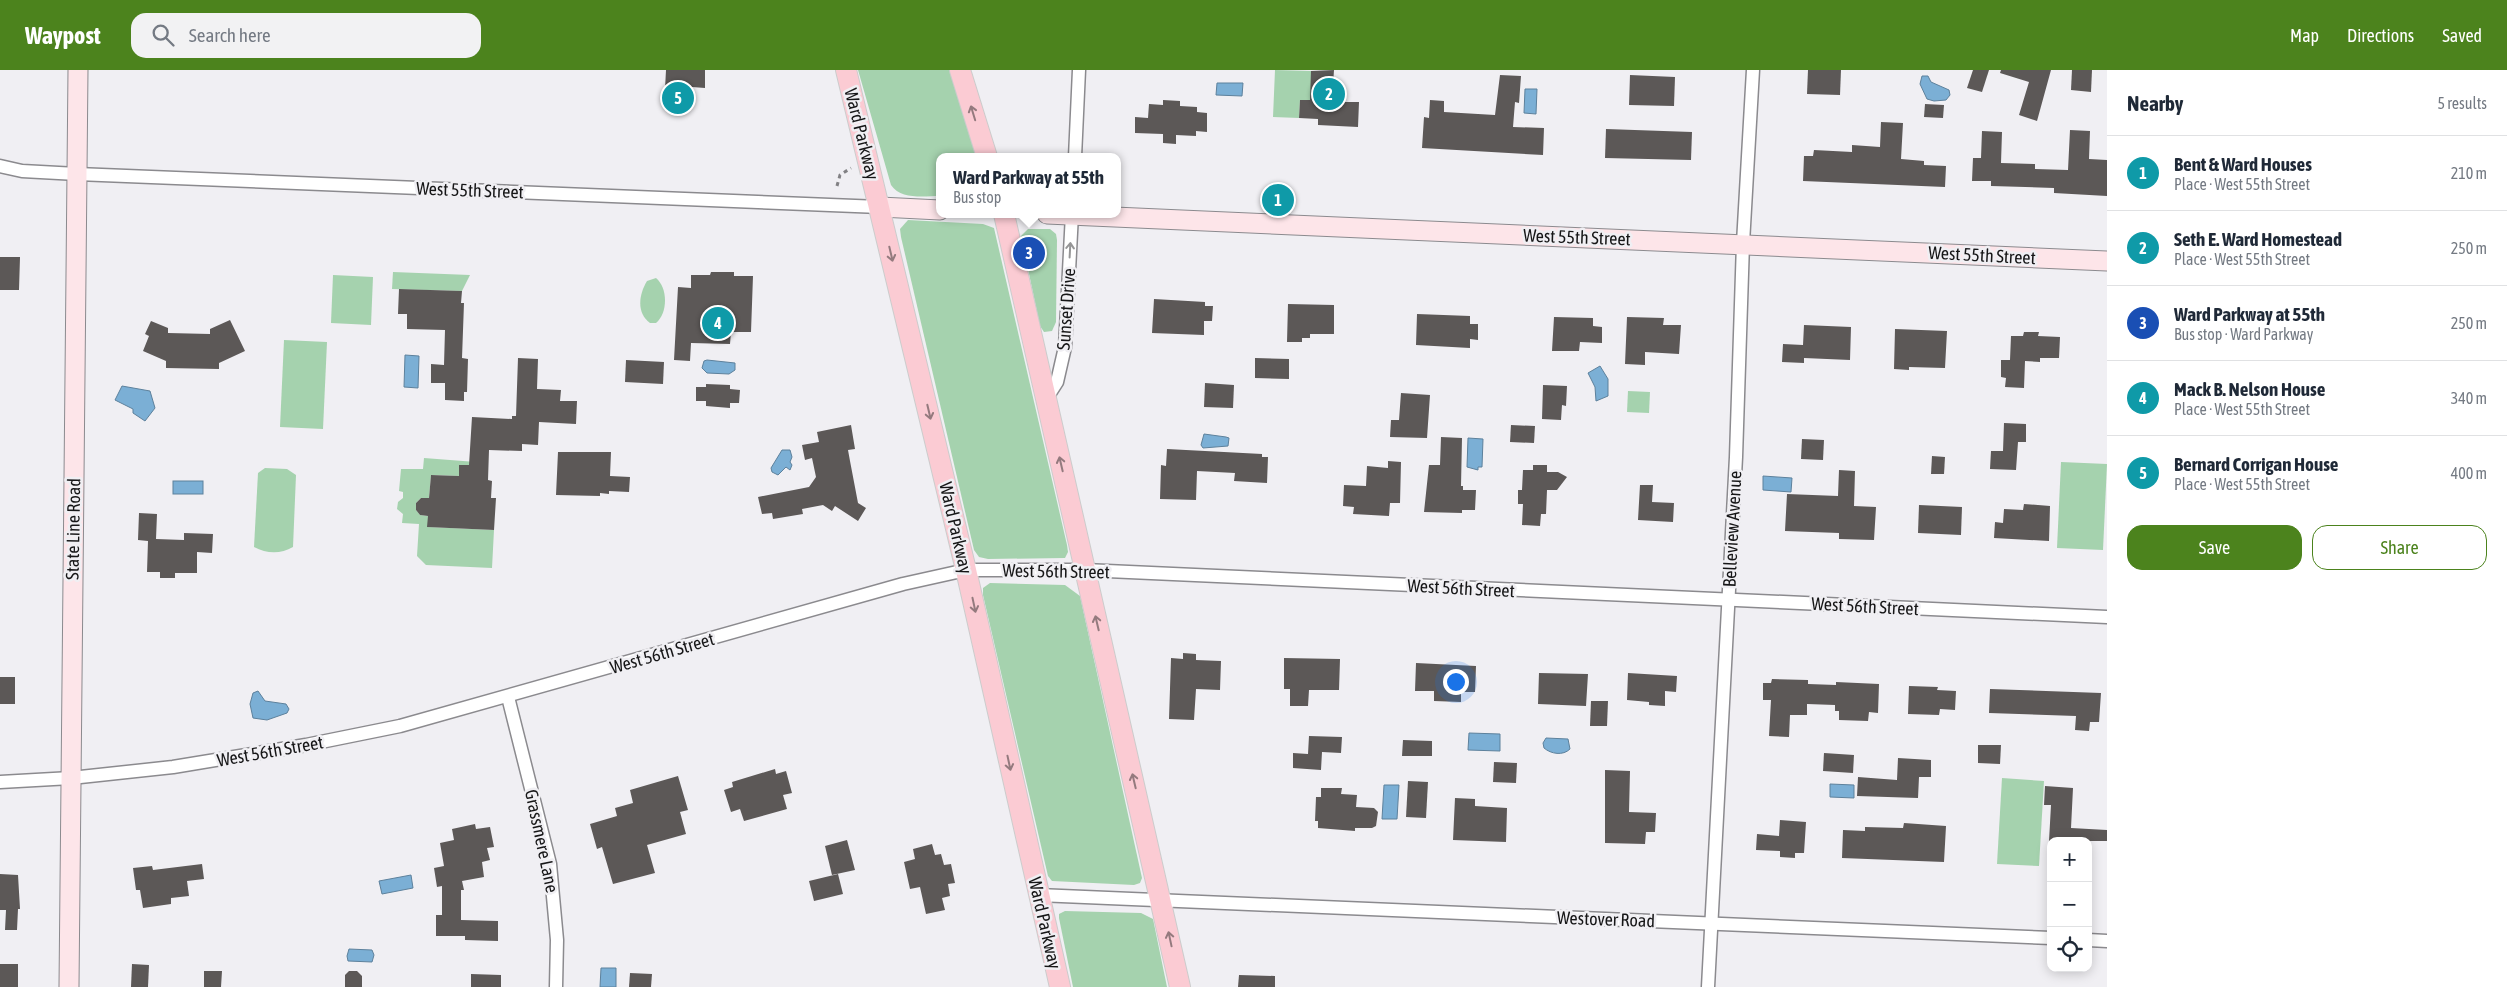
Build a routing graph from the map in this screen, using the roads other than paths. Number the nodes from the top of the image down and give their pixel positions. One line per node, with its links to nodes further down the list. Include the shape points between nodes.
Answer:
1 (78, 70): 9 (main road, State Line Road)
2 (846, 70): 10 (main road, Ward Parkway)
3 (960, 70): 6 (main road, one-way to 3)
4 (1079, 70): 7 (street)
5 (1753, 70): 15 (street, Belleview Avenue)
6 (985, 153)
7 (1075, 153)
8 (0, 166): 9 (street, West 55th Street, via 22,171)
9 (77, 174): 10 (street, West 55th Street); 23 (main road, State Line Road)
10 (880, 207): 11 (main road, West 55th Street); 18 (main road, Ward Parkway, one-way to 18)
11 (936, 210)
12 (1121, 217): 15 (main road, West 55th Street)
13 (1005, 218): 17 (main road)
14 (1072, 218): 17 (street, Sunset Drive, one-way to 14, via 1057,382 1065,347)
15 (1743, 244): 16 (main road, West 55th Street); 20 (street, Belleview Avenue)
16 (2107, 260)
17 (1046, 399): 19 (main road, one-way to 17)
18 (966, 570): 19 (street, West 56th Street); 22 (street, West 56th Street, via 903,584); 25 (main road, Ward Parkway, one-way to 25)
19 (1085, 570): 20 (street, West 56th Street); 26 (main road, one-way to 19)
20 (1728, 600): 21 (street, West 56th Street); 27 (street, Belleview Avenue)
21 (2107, 617)
22 (508, 697): 23 (street, West 56th Street, via 400,726 306,746 173,767); 32 (street, Grassmere Lane, via 550,864 557,940)
23 (71, 778): 24 (street, West 56th Street); 31 (main road, State Line Road)
24 (0, 782)
25 (1038, 895): 26 (street, Westover Road); 33 (main road, Ward Parkway)
26 (1162, 900): 27 (street, Westover Road); 34 (main road, one-way to 26)
27 (1710, 924): 28 (street, Westover Road); 35 (street, Belleview Avenue)
28 (2047, 938)
29 (2092, 940): 30 (street)
30 (2107, 941)
31 (69, 987)
32 (556, 987)
33 (1060, 987)
34 (1180, 987)
35 (1708, 987)

